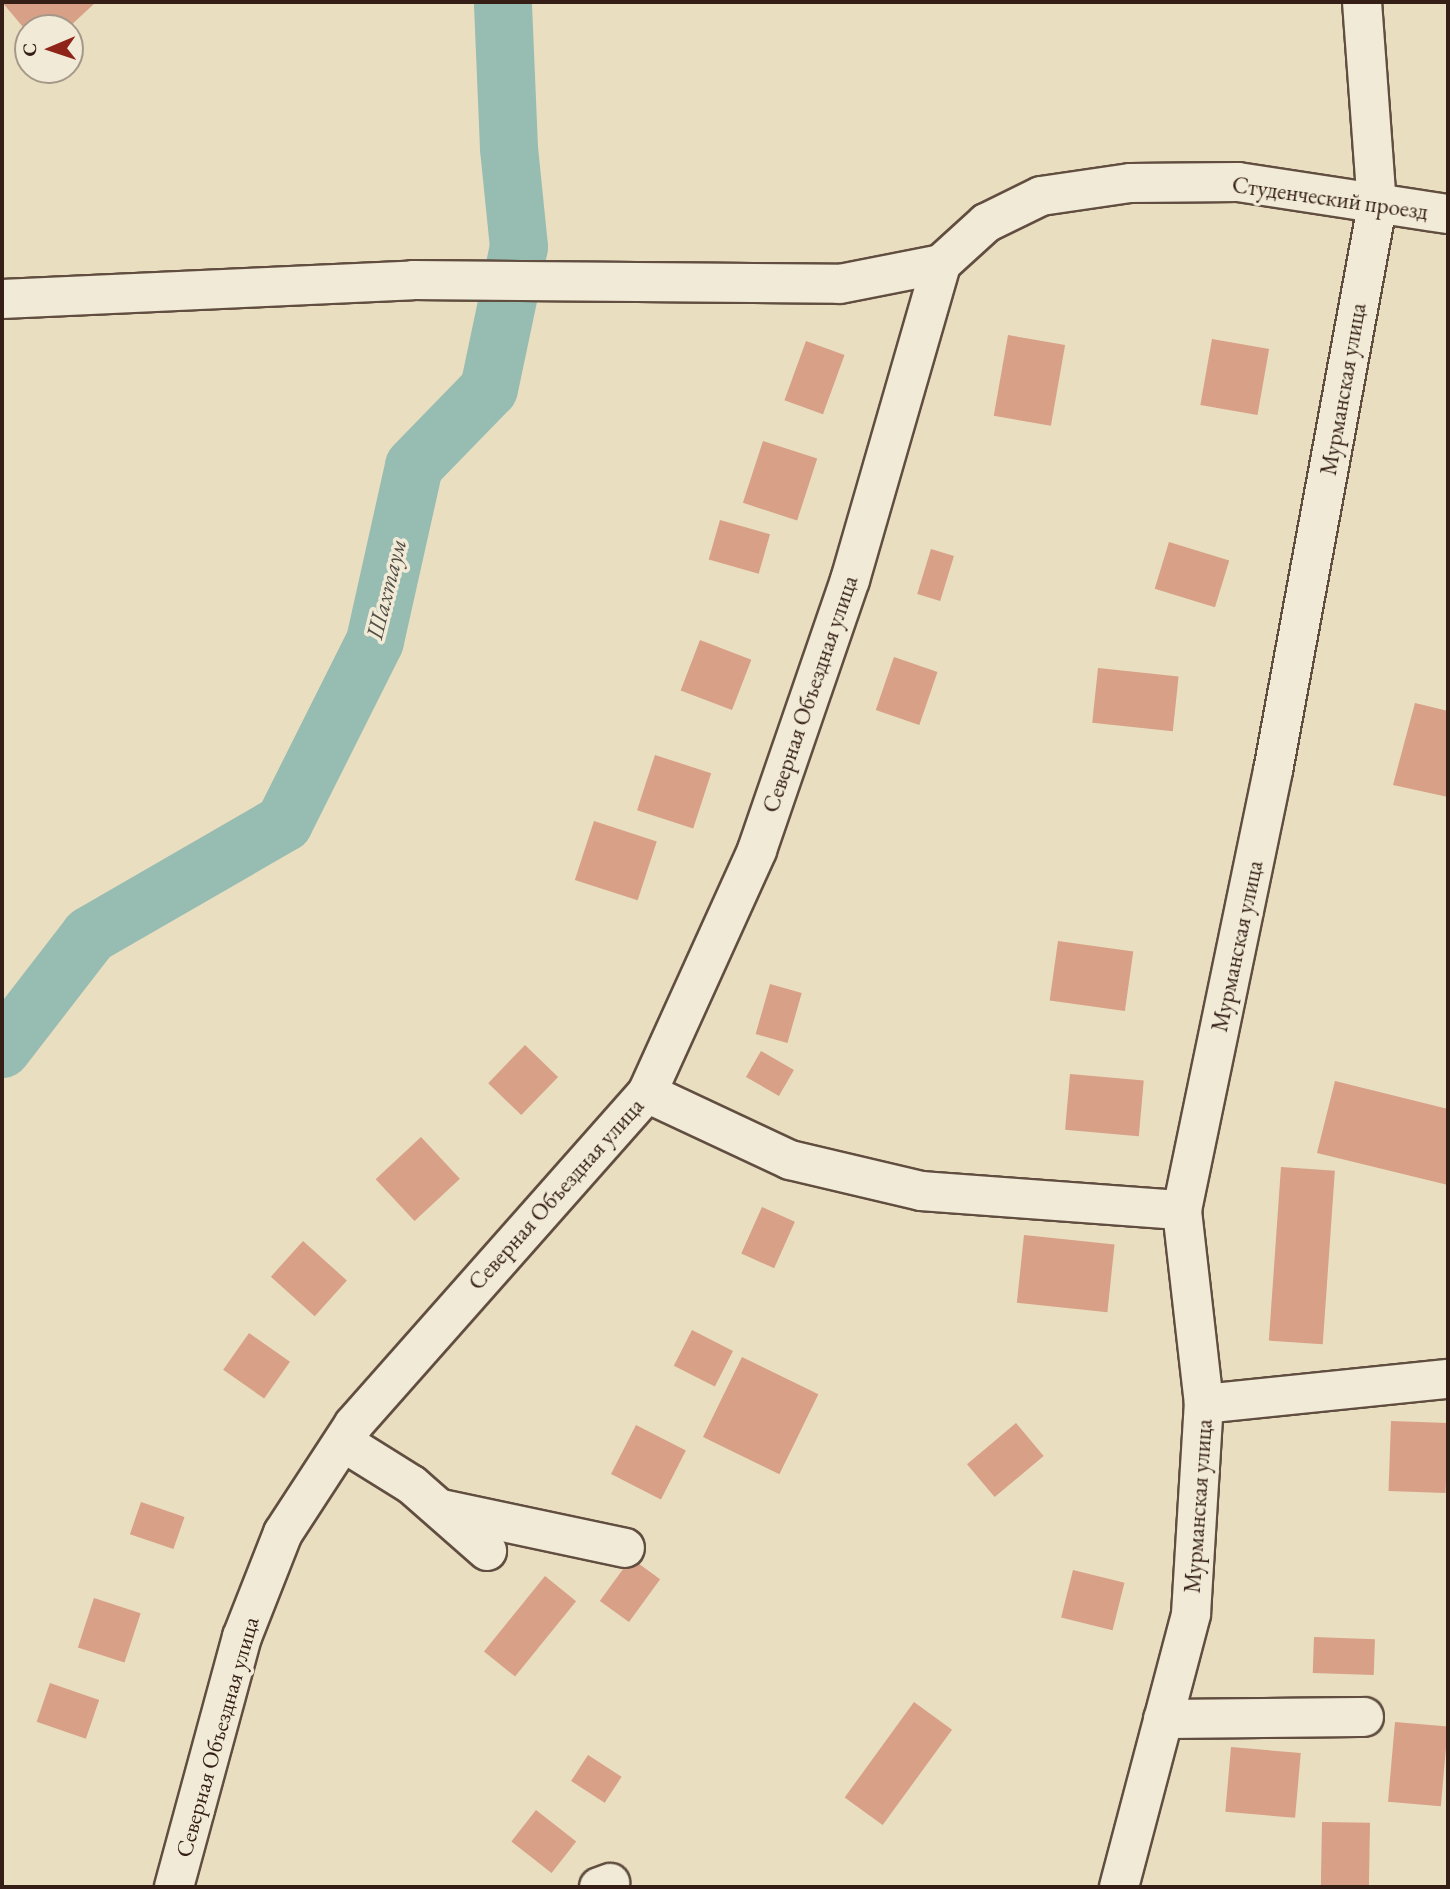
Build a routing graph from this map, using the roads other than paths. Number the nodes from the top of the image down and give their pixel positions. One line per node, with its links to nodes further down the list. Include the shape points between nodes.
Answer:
1 (1362, 2): 2 (street, Мурманская улица)
2 (1377, 206): 3 (street, Студенческий проезд); 4 (street, Студенческий проезд, via 1238,182 1130,184 1041,196 986,223); 7 (street, Мурманская улица, via 1276,758)
3 (1448, 214)
4 (941, 264): 5 (street, via 840,284 414,280); 6 (street, Северная Объездная улица, via 849,580 757,850)
5 (2, 299)
6 (646, 1093): 7 (street, via 790,1160 921,1191); 10 (street, Северная Объездная улица, via 432,1332)
7 (1182, 1210): 9 (street, Мурманская улица)
8 (1448, 1379): 9 (street)
9 (1204, 1404): 15 (street, Мурманская улица, via 1191,1615)
10 (343, 1442): 11 (street); 16 (street, Северная Объездная улица, via 284,1533 242,1637)
11 (442, 1509): 12 (street); 13 (street)
12 (625, 1548)
13 (486, 1551)
14 (1364, 1717): 15 (street)
15 (1163, 1719): 17 (street, Мурманская улица)
16 (174, 1887)
17 (1119, 1887)

